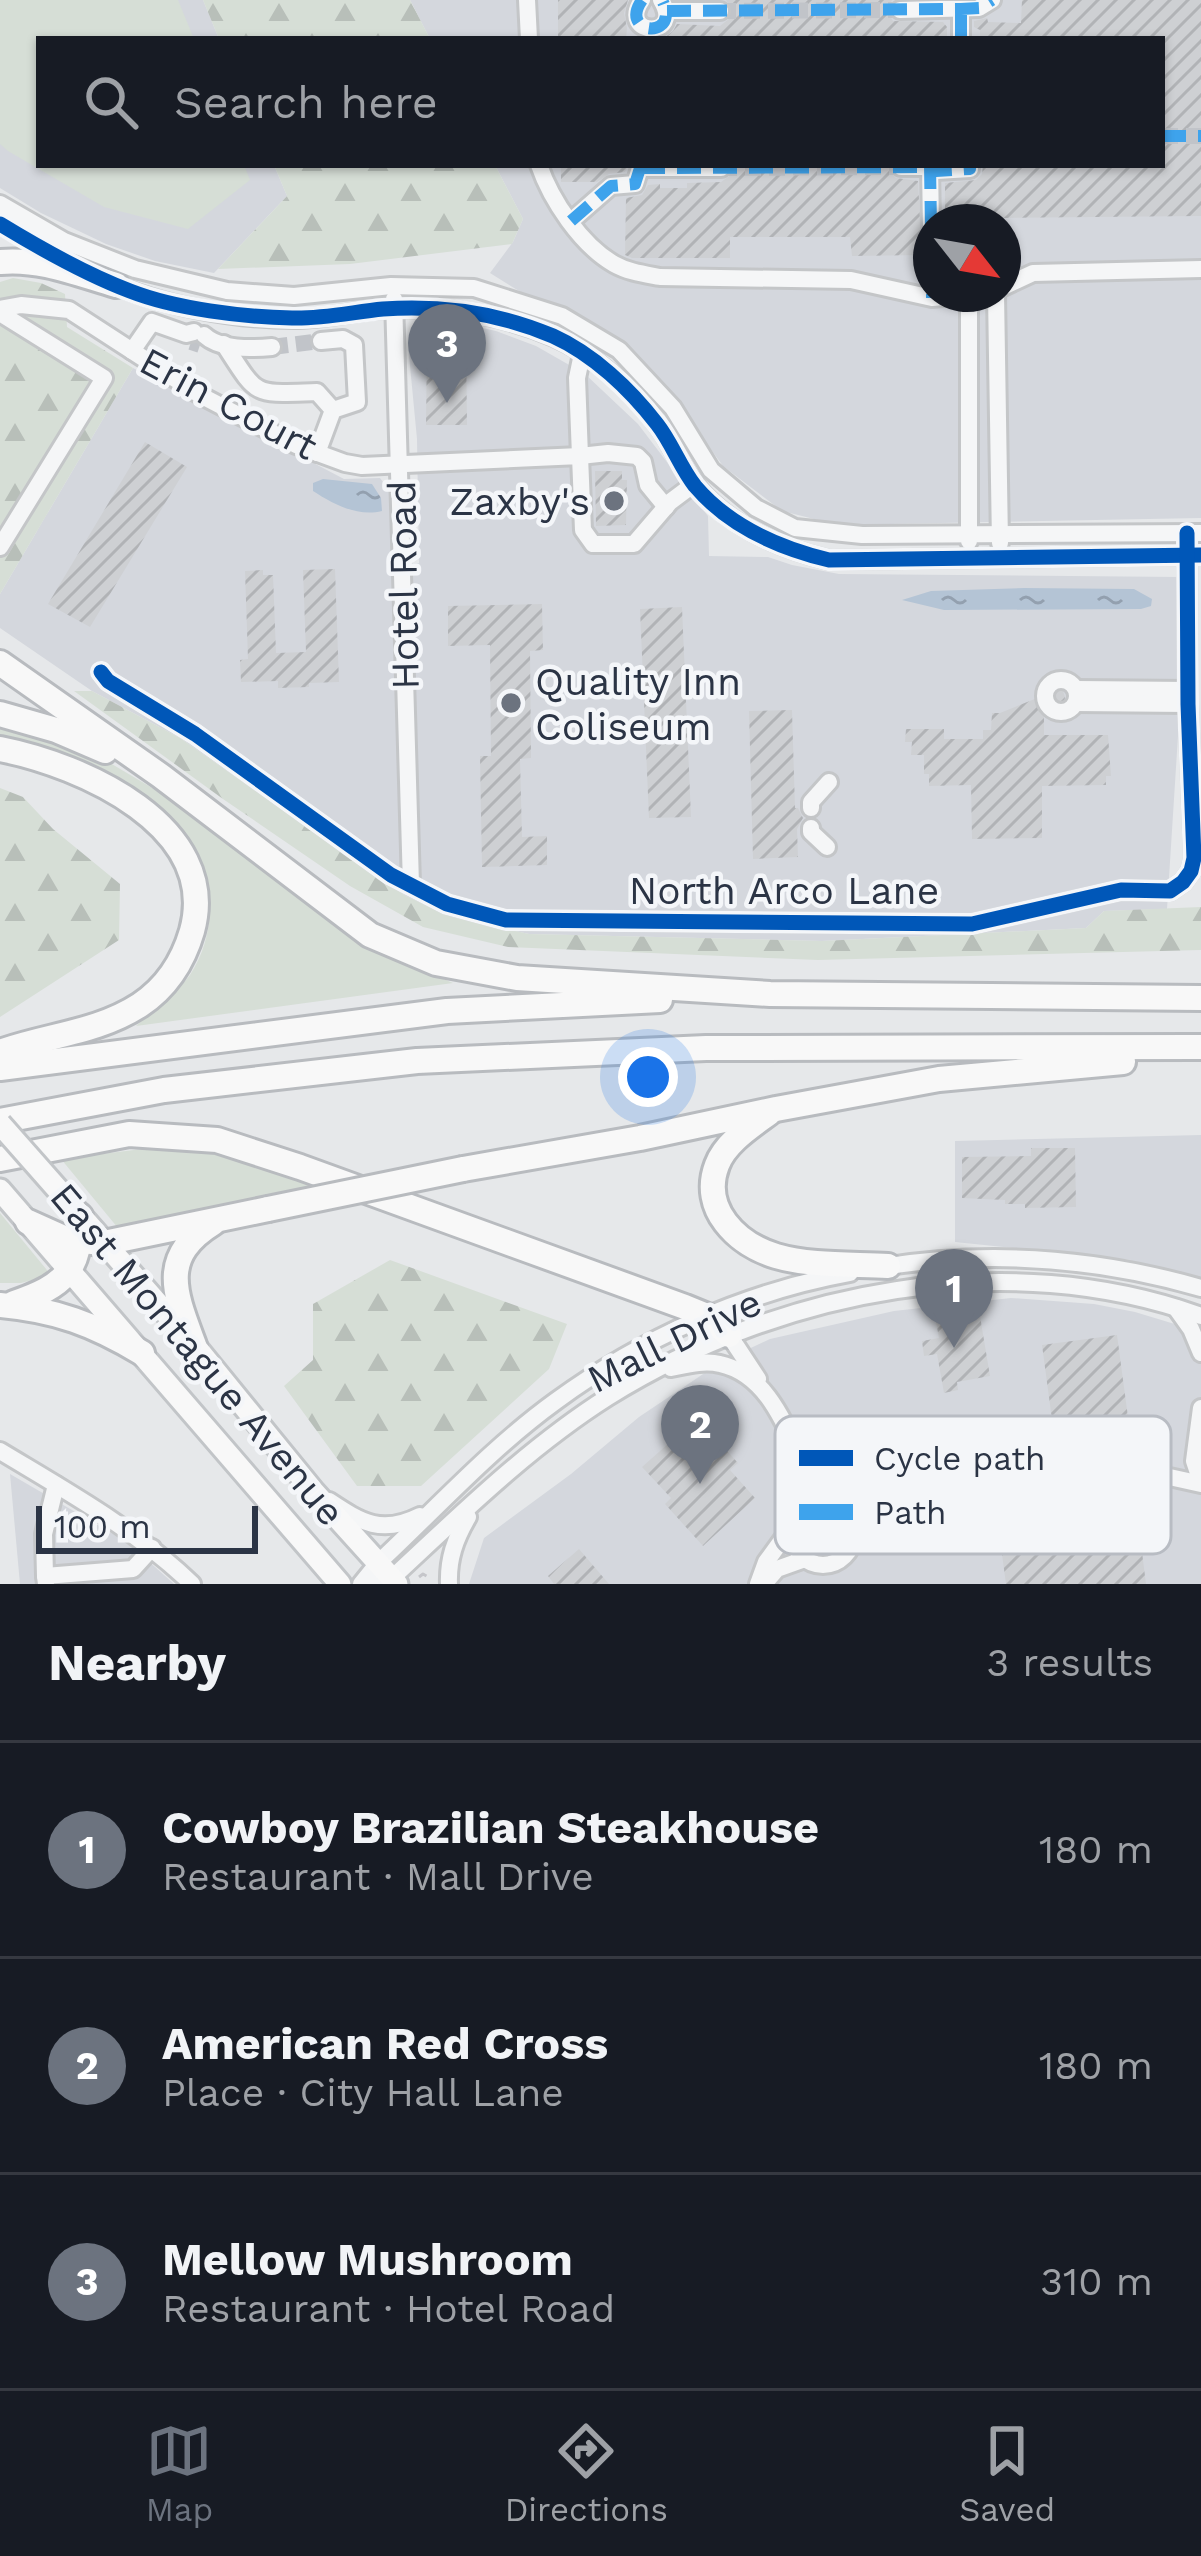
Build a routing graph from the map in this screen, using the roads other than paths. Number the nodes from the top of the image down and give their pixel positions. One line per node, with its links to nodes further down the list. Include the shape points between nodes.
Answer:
1 (527, 0): 9 (street)
2 (641, 0): 8 (street)
3 (992, 0): 5 (street)
4 (664, 6): 7 (street); 8 (street, via 665,21)
5 (961, 9): 6 (street); 10 (street)
6 (900, 10)
7 (720, 11)
8 (640, 32)
9 (530, 36)
10 (961, 36)
11 (539, 168): 18 (street)
12 (641, 168): 18 (street, via 635,184 611,186)
13 (930, 168): 17 (street)
14 (932, 168): 15 (street)
15 (970, 168)
16 (0, 204): 24 (street, via 64,242 227,291 294,296)
17 (931, 204)
18 (571, 221): 25 (street, via 595,250 635,273 850,280)
19 (0, 224): 23 (street)
20 (0, 262): 23 (highway, via 47,265)
21 (1201, 269): 22 (street)
22 (1021, 279)
23 (116, 285): 26 (street, via 220,313 295,319)
24 (391, 286): 26 (street, Hotel Road); 44 (street, via 474,288 562,316 600,338 673,409 711,470 795,528)
25 (913, 292)
26 (395, 309): 36 (street, via 470,310); 40 (street, Hotel Road)
27 (69, 310): 28 (street, via 21,304); 33 (street); 35 (street, Erin Court)
28 (0, 311): 33 (street)
29 (973, 312): 44 (street)
30 (996, 312): 45 (street)
31 (201, 339): 34 (street); 35 (street, via 152,322); 37 (street, via 252,386 316,392)
32 (321, 341): 37 (street, via 354,345 357,402)
33 (48, 343): 46 (street, via 104,378)
34 (272, 347)
35 (132, 351): 38 (street, Erin Court)
36 (582, 354): 39 (street); 41 (street, via 657,424)
37 (334, 410): 38 (street)
38 (317, 453): 40 (street, Erin Court, via 362,466)
39 (580, 456): 40 (street, Erin Court); 42 (street, Erin Court, via 637,455); 42 (street, via 584,530 593,544 634,544)
40 (400, 462): 61 (street, Hotel Road)
41 (694, 484): 42 (street); 47 (street, via 742,525 829,560)
42 (666, 507)
43 (1194, 533): 45 (street); 49 (street, North Arco Lane)
44 (969, 534): 45 (street); 47 (street)
45 (1000, 534): 48 (street)
46 (0, 547)
47 (969, 556): 48 (street)
48 (1000, 556): 49 (street)
49 (1194, 556): 53 (street, North Arco Lane)
50 (0, 663): 57 (highway)
51 (101, 672): 61 (street, North Arco Lane)
52 (1076, 696): 53 (street)
53 (1188, 697): 61 (street, North Arco Lane, via 1194,858 1170,891 1121,890 972,924 590,922 506,920)
54 (0, 714): 57 (highway, via 108,752)
55 (0, 749): 65 (highway, via 62,767 140,809 172,836 196,896 188,947 143,1003 84,1031)
56 (829, 782): 58 (street)
57 (186, 797): 62 (highway, via 370,935 436,963 517,978)
58 (811, 808)
59 (811, 829): 60 (street)
60 (827, 847)
61 (411, 885)
62 (770, 994): 63 (highway); 66 (highway, via 447,1011)
63 (1201, 998)
64 (1201, 1051): 67 (highway, via 939,1079); 68 (highway, via 706,1048 417,1060 164,1090)
65 (0, 1052)
66 (0, 1068)
67 (776, 1109): 71 (highway, bridge); 73 (highway, via 716,1166 721,1217 774,1256)
68 (0, 1123): 72 (main road, East Montague Avenue, bridge)
69 (0, 1159): 78 (highway, via 129,1134 217,1140)
70 (14, 1206): 72 (highway, via 68,1240); 74 (main road, East Montague Avenue)
71 (220, 1219): 72 (highway); 81 (highway, via 194,1235 174,1270)
72 (88, 1234): 74 (highway); 81 (main road, East Montague Avenue)
73 (887, 1266): 75 (street, Mall Drive, via 1051,1259); 78 (street, Mall Drive)
74 (69, 1269): 76 (highway, via 43,1293); 82 (main road, East Montague Avenue)
75 (1201, 1288)
76 (3, 1305): 82 (highway, via 56,1312)
77 (1176, 1307): 79 (street, Mall Drive); 80 (street, Mall Drive, via 1092,1289 946,1286 872,1294); 83 (street)
78 (707, 1316): 80 (highway); 94 (street, Mall Drive, via 556,1401)
79 (1201, 1316)
80 (729, 1334): 84 (street, Mall Drive); 85 (street)
81 (194, 1345): 92 (main road, East Montague Avenue)
82 (142, 1353): 105 (main road, East Montague Avenue)
83 (1201, 1353)
84 (652, 1371): 85 (street, via 719,1363); 93 (street, Mall Drive, via 560,1431)
85 (764, 1389): 87 (street)
86 (1201, 1408): 90 (street, via 1194,1461)
87 (778, 1416)
88 (0, 1451): 91 (street)
89 (1171, 1477): 90 (street)
90 (1201, 1483)
91 (56, 1485): 95 (street); 102 (street, via 44,1534)
92 (313, 1491): 94 (street, via 357,1520 385,1526); 101 (main road, East Montague Avenue)
93 (476, 1502): 101 (street, Mall Drive); 103 (street)
94 (437, 1507): 101 (street, Mall Drive)
95 (152, 1547): 100 (street); 104 (street)
96 (775, 1550): 107 (street)
97 (801, 1554): 99 (street)
98 (847, 1554): 99 (street, via 832,1564)
99 (805, 1559): 107 (street)
100 (135, 1577): 102 (street)
101 (393, 1577): 106 (street, Mall Drive)
102 (45, 1580)
103 (444, 1583)
104 (192, 1584)
105 (340, 1584)
106 (361, 1584)
107 (761, 1584)

